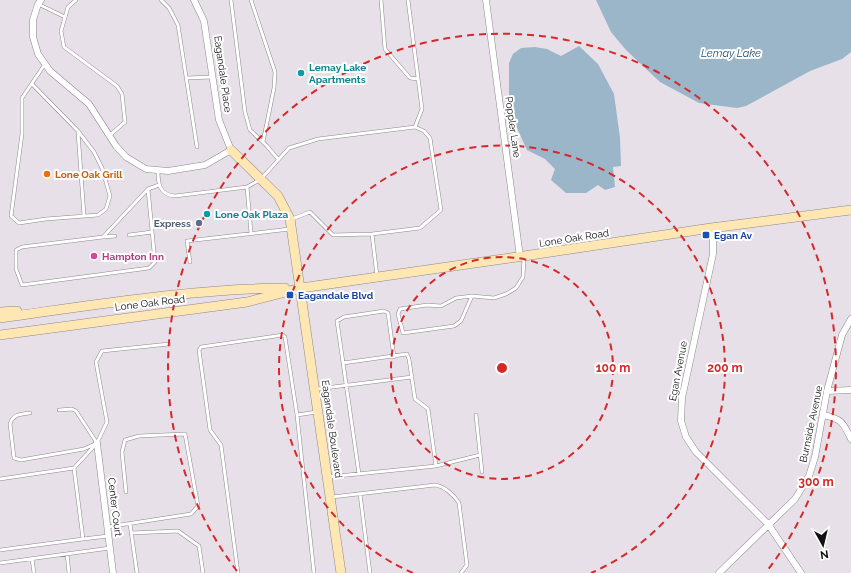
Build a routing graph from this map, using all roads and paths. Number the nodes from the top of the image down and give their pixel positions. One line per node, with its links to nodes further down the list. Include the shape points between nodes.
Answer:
1 (76, 0): 10 (lane, via 68,7)
2 (160, 0): 13 (lane, via 169,8 178,25)
3 (194, 0): 12 (street, Eagandale Place, via 204,21)
4 (231, 0): 19 (lane, via 245,112 250,130)
5 (251, 0): 19 (lane, via 275,72)
6 (381, 0): 14 (lane, via 386,49 410,78)
7 (408, 0): 14 (lane)
8 (486, 0): 38 (street, Poppler Lane)
9 (39, 2): 10 (lane); 11 (street, via 33,20 33,37 38,54)
10 (65, 17): 18 (lane, via 61,31 64,47 117,86 122,94 125,122)
11 (46, 64): 15 (lane); 18 (street, via 50,71 89,104)
12 (212, 77): 13 (lane); 21 (street, Eagandale Place, via 219,120)
13 (187, 78): 20 (lane)
14 (418, 79): 16 (lane, via 422,109)
15 (32, 84): 17 (lane); 29 (lane, via 22,98 22,134 11,216 19,223)
16 (416, 127): 22 (lane, via 318,139 288,148); 35 (lane, via 426,133 431,141 441,210 420,228)
17 (78, 131): 29 (lane); 29 (lane, via 102,168 110,196 106,209 98,215)
18 (109, 136): 23 (street, via 126,157 146,168)
19 (263, 142): 22 (lane)
20 (197, 147)
21 (232, 150): 23 (street, via 205,165 168,171); 24 (main road, Eagandale Place)
22 (278, 159): 24 (lane)
23 (158, 170): 25 (lane)
24 (261, 179): 26 (lane); 30 (main road, Eagandale Place, via 278,196)
25 (159, 184): 26 (lane, via 165,193 171,196); 27 (lane)
26 (247, 187): 33 (lane)
27 (148, 189): 32 (lane); 37 (lane)
28 (851, 210): 31 (main road, Lone Oak Road)
29 (84, 216)
30 (291, 224): 33 (lane); 35 (lane, via 310,212 333,235); 41 (main road, Eagandale Place)
31 (711, 228): 38 (main road, Lone Oak Road); 75 (street, Egan Avenue, via 713,254 682,398 682,421 686,437 696,452)
32 (152, 232): 34 (lane); 37 (lane, via 155,262 149,268 22,285 16,269 16,250 22,247)
33 (251, 233): 39 (lane, via 187,241)
34 (129, 234)
35 (372, 234): 40 (lane)
36 (115, 236): 37 (lane)
37 (103, 237)
38 (522, 257): 40 (main road, Lone Oak Road); 42 (lane, via 523,276 516,288 494,298)
39 (190, 262)
40 (378, 277): 41 (main road, Lone Oak Road)
41 (301, 288): 44 (main road, Lone Oak Road, via 242,288); 47 (main road, Lone Oak Road, via 247,302); 53 (main road, Eagandale Boulevard)
42 (472, 296): 42 (lane, via 461,321 454,326 403,333 398,314 400,309 426,304 441,306 456,298)
43 (0, 312): 44 (main road)
44 (48, 312): 45 (main road, Lone Oak Road)
45 (0, 318)
46 (851, 319): 55 (street, Burnside Avenue, via 842,335)
47 (0, 335)
48 (169, 344): 63 (lane, via 102,351 96,362 107,422)
49 (394, 357): 50 (lane); 50 (lane, via 388,312 384,311 337,321); 51 (lane, via 407,354)
50 (343, 363): 52 (lane)
51 (412, 378): 52 (lane); 65 (lane, via 415,399 428,409)
52 (346, 385): 53 (lane); 68 (lane)
53 (315, 389): 57 (main road, Eagandale Boulevard)
54 (851, 390): 55 (street)
55 (828, 391): 60 (street, Burnside Avenue)
56 (59, 410): 63 (lane, via 72,408 76,411)
57 (318, 412): 59 (lane); 69 (main road, Eagandale Boulevard)
58 (30, 413): 63 (lane, via 16,415 11,419 14,458 17,460 84,449)
59 (297, 415): 90 (lane, via 284,336 199,348 210,430 221,445); 91 (lane)
60 (823, 415): 62 (street, via 838,418); 75 (street, Burnside Avenue, via 809,476 794,499)
61 (476, 416): 64 (lane)
62 (851, 440)
63 (97, 443): 66 (lane); 76 (street, Center Court)
64 (480, 455): 65 (lane); 67 (lane)
65 (436, 466): 68 (lane)
66 (74, 468): 70 (lane); 79 (lane)
67 (482, 472)
68 (359, 474): 69 (lane)
69 (327, 477): 73 (main road, Eagandale Boulevard)
70 (0, 479)
71 (126, 492): 74 (lane, via 122,452 125,440 139,436 185,434 198,506 192,514)
72 (360, 494): 73 (lane); 93 (lane); 94 (lane, via 435,485 444,488 459,503 467,565)
73 (330, 498): 92 (main road, Eagandale Boulevard)
74 (130, 524): 76 (lane); 77 (lane)
75 (768, 524): 95 (street, Burnside Avenue); 96 (street, Egan Avenue)
76 (107, 527): 78 (street, Center Court)
77 (131, 533): 88 (lane); 89 (lane, via 178,531 199,546)
78 (108, 536): 79 (lane); 80 (street, Center Court)
79 (83, 539): 81 (lane)
80 (110, 548): 82 (lane); 87 (street, Center Court)
81 (0, 550)
82 (67, 554): 83 (lane); 86 (lane)
83 (32, 559): 84 (lane); 85 (lane)
84 (0, 563)
85 (34, 573)
86 (69, 573)
87 (113, 573)
88 (137, 573)
89 (203, 573)
90 (238, 573)
91 (314, 573)
92 (340, 573)
93 (370, 573)
94 (461, 573)
95 (719, 573)
96 (801, 573)

